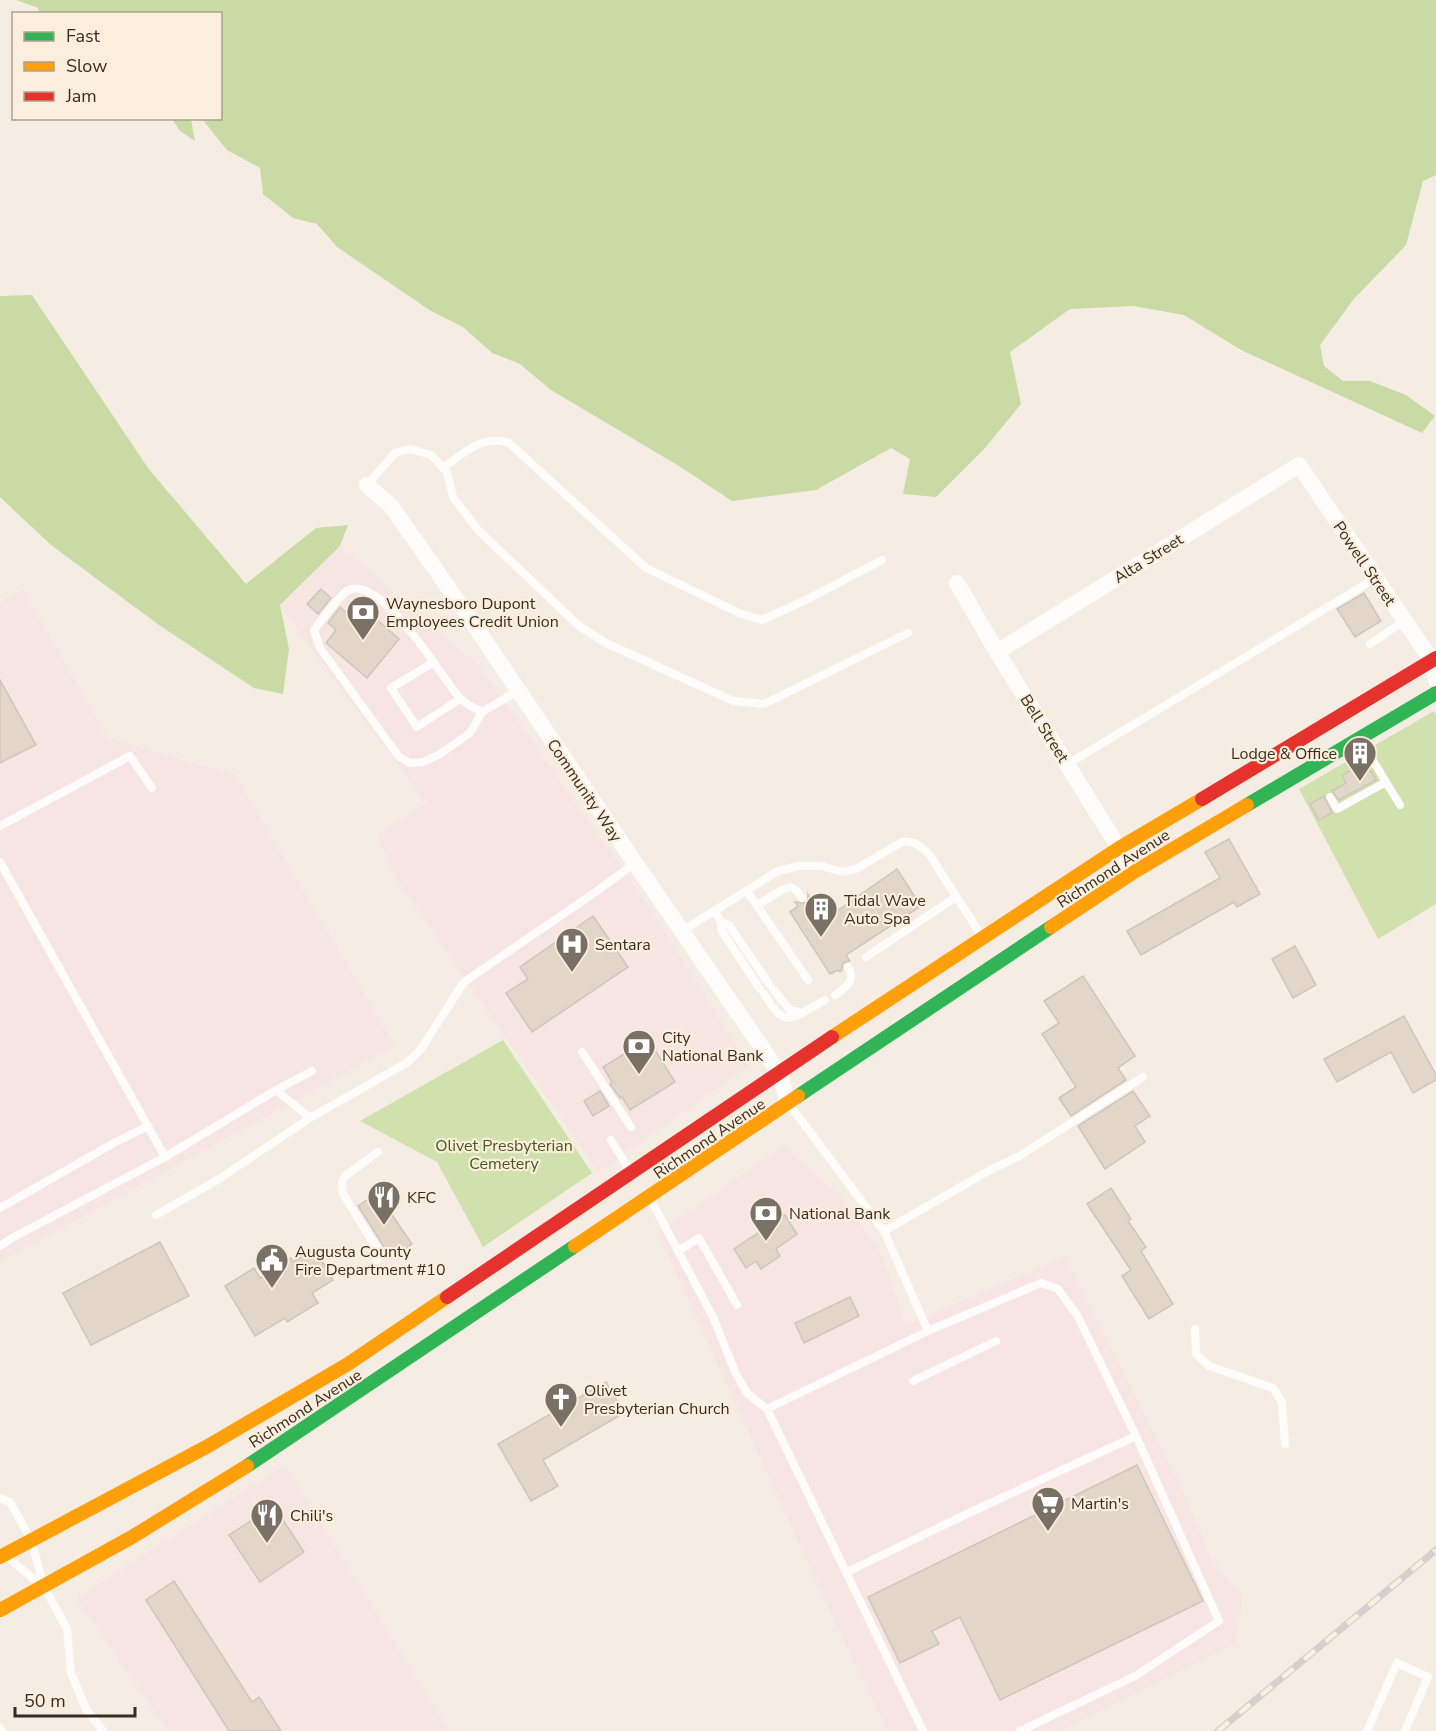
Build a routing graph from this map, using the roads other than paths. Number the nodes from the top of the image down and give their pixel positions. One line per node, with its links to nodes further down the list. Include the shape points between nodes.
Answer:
1 (1299, 465): 5 (street, Powell Street); 10 (street, Alta Street)
2 (443, 468): 3 (lane, via 431,455 410,449 395,453); 4 (lane, via 483,442 499,438 646,568 739,613 762,620); 8 (lane, via 453,497 478,530 579,626 606,643 733,701 764,704)
3 (367, 485): 14 (street, Community Way, via 391,507)
4 (882, 560)
5 (1376, 578): 7 (street, Powell Street); 19 (lane)
6 (957, 583): 10 (street, Bell Street)
7 (1404, 621): 9 (lane); 11 (street, Powell Street)
8 (908, 633)
9 (1370, 644)
10 (997, 652): 19 (street, Bell Street)
11 (1434, 660): 13 (street); 25 (main road, Richmond Avenue)
12 (434, 662): 16 (lane); 16 (lane, via 392,688 417,727); 17 (lane, via 401,620 368,592 347,591 314,630 320,648 399,757 410,763 440,754 470,733)
13 (1436, 680)
14 (519, 690): 17 (lane); 27 (street, Community Way)
15 (1436, 693): 18 (main road, Richmond Avenue)
16 (460, 699): 17 (lane)
17 (482, 712)
18 (1360, 738): 20 (lane); 28 (main road, Richmond Avenue)
19 (1068, 764): 25 (street, Bell Street)
20 (1386, 782): 22 (lane, via 1337,808); 23 (lane)
21 (152, 788): 24 (lane, via 130,756)
22 (1330, 797)
23 (1400, 805)
24 (0, 826)
25 (1119, 848): 28 (street, Bell Street); 36 (main road, Richmond Avenue)
26 (0, 862): 50 (lane)
27 (635, 863): 35 (street, Community Way); 49 (lane, via 464,982 421,1049 408,1062)
28 (1134, 872): 48 (main road, Richmond Avenue)
29 (747, 891): 30 (lane, via 778,871 799,866 843,872 856,869 910,841 929,854); 32 (lane); 33 (lane)
30 (956, 897): 36 (lane); 37 (lane)
31 (802, 898): 32 (lane, via 790,887)
32 (757, 905): 39 (lane)
33 (715, 911): 34 (lane); 35 (lane)
34 (722, 922): 42 (lane, via 729,925 790,1010); 42 (lane, via 721,930 778,1014 794,1018)
35 (682, 932): 45 (street, Community Way)
36 (982, 938): 45 (main road, Richmond Avenue)
37 (866, 957)
38 (848, 967): 40 (lane, via 852,979 848,987)
39 (808, 980)
40 (835, 995)
41 (825, 1000): 42 (lane)
42 (802, 1013)
43 (582, 1052): 51 (lane)
44 (312, 1071): 47 (lane)
45 (780, 1074): 48 (street, Community Way); 55 (main road, Richmond Avenue)
46 (1143, 1077): 59 (lane, via 1018,1157)
47 (276, 1090): 49 (lane); 54 (lane)
48 (788, 1104): 56 (main road, Richmond Avenue); 59 (lane)
49 (310, 1118): 58 (lane, via 219,1179)
50 (148, 1126): 54 (lane); 57 (lane)
51 (631, 1127)
52 (611, 1140): 55 (lane)
53 (378, 1152): 62 (lane, via 345,1176 342,1188 380,1252)
54 (165, 1157): 60 (lane)
55 (632, 1174): 72 (main road, Richmond Avenue, via 410,1329 208,1446)
56 (650, 1198): 61 (lane); 75 (main road, Richmond Avenue, via 415,1349 225,1480)
57 (0, 1208)
58 (156, 1215)
59 (884, 1231): 65 (lane)
60 (0, 1246)
61 (678, 1251): 63 (lane, via 699,1238); 68 (lane, via 713,1317 735,1374 747,1393)
62 (376, 1260)
63 (736, 1305)
64 (1195, 1329): 70 (lane, via 1196,1354 1209,1366 1273,1388 1282,1402)
65 (928, 1331): 68 (lane); 69 (lane, via 1041,1283 1058,1289 1077,1315)
66 (996, 1341): 67 (lane)
67 (913, 1381)
68 (767, 1409): 74 (lane)
69 (1136, 1436): 74 (lane); 79 (lane, via 1219,1621 1136,1676)
70 (1285, 1444)
71 (0, 1498): 72 (lane, via 10,1502)
72 (31, 1540): 73 (main road, Richmond Avenue); 75 (lane)
73 (2, 1552): 75 (lane)
74 (847, 1572): 78 (lane)
75 (44, 1587): 76 (main road, Richmond Avenue); 77 (lane, via 67,1629 72,1673 86,1709)
76 (0, 1610)
77 (104, 1731)
78 (923, 1731)
79 (1020, 1731)
80 (1367, 1731): 81 (lane, via 1397,1663 1428,1677)
81 (1405, 1731)

